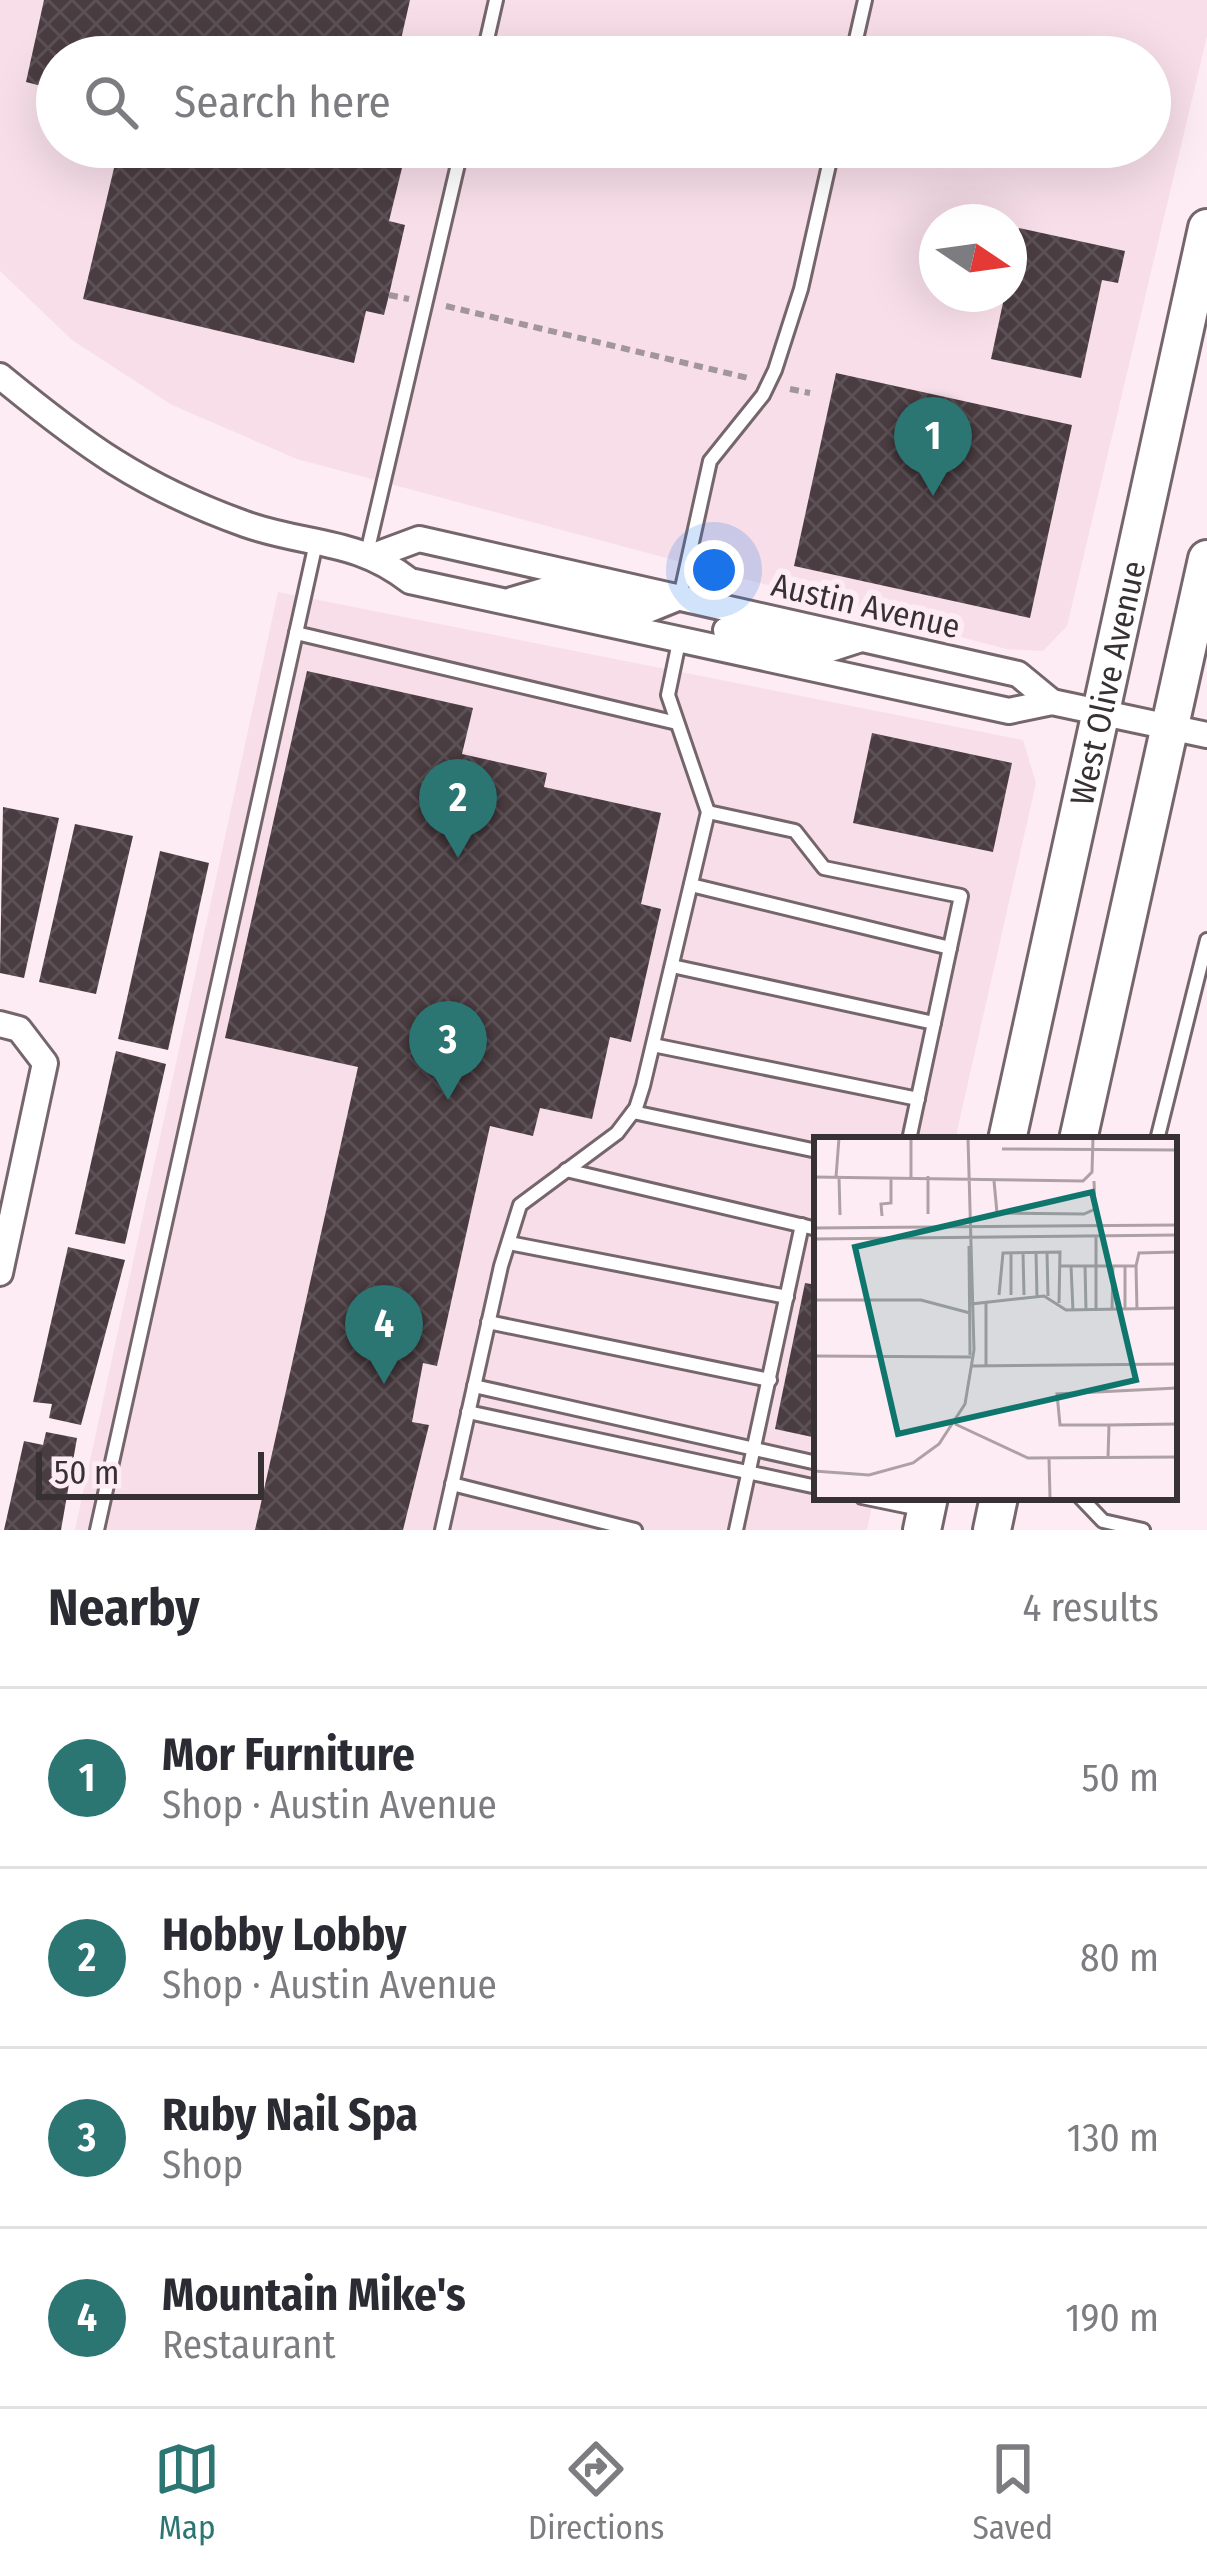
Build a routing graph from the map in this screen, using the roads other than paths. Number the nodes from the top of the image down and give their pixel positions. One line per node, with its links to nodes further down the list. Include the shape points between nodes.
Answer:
1 (496, 0): 3 (lane)
2 (865, 0): 4 (lane)
3 (488, 36)
4 (857, 36)
5 (457, 168): 10 (lane)
6 (827, 168): 12 (lane, via 801,289 769,383 710,461)
7 (1207, 228): 18 (main road, West Olive Avenue)
8 (0, 376): 9 (street, Austin Avenue, via 92,452 180,500)
9 (316, 542): 10 (street, Austin Avenue); 14 (lane)
10 (372, 554): 12 (street, Austin Avenue, via 419,539); 13 (street, Austin Avenue, via 410,581)
11 (1207, 559): 20 (main road)
12 (680, 598): 13 (street, via 648,610 546,590); 16 (street, Austin Avenue)
13 (510, 601): 15 (street, Austin Avenue)
14 (296, 633): 19 (lane); 55 (lane)
15 (680, 636): 16 (street, via 723,629 824,651); 17 (street, Austin Avenue, via 1009,711); 19 (lane, via 668,695)
16 (863, 638): 17 (street, Austin Avenue, via 1018,674)
17 (1052, 703): 18 (street, Austin Avenue)
18 (1099, 713): 20 (street, Austin Avenue); 33 (main road, West Olive Avenue)
19 (677, 723): 22 (lane)
20 (1170, 727): 21 (street, Austin Avenue); 34 (main road)
21 (1207, 735)
22 (708, 812): 23 (lane); 25 (lane, via 795,831 824,868 961,896)
23 (691, 885): 25 (lane); 26 (lane)
24 (1207, 940): 35 (lane)
25 (950, 948): 27 (lane)
26 (672, 966): 27 (lane); 29 (lane)
27 (934, 1023): 30 (lane)
28 (0, 1024): 40 (street, via 19,1029 45,1063)
29 (653, 1045): 30 (lane); 31 (lane)
30 (918, 1099): 32 (lane)
31 (633, 1112): 36 (lane); 37 (lane)
32 (911, 1137)
33 (1008, 1137)
34 (1079, 1137)
35 (1158, 1137)
36 (814, 1150)
37 (566, 1170): 38 (lane); 39 (lane, via 520,1205)
38 (810, 1227): 41 (lane)
39 (508, 1243): 41 (lane); 42 (lane)
40 (0, 1273)
41 (787, 1297): 43 (lane)
42 (488, 1322): 43 (lane); 44 (lane)
43 (770, 1380): 46 (lane)
44 (474, 1386): 45 (lane); 46 (lane)
45 (468, 1412): 48 (lane); 49 (lane)
46 (755, 1449): 47 (lane); 48 (lane)
47 (814, 1461)
48 (751, 1473): 50 (lane); 58 (lane)
49 (452, 1484): 56 (lane); 57 (lane)
50 (814, 1486)
51 (875, 1500): 54 (lane)
52 (998, 1500): 59 (main road)
53 (1083, 1500): 60 (lane, via 1103,1521)
54 (926, 1512)
55 (97, 1530)
56 (442, 1530)
57 (635, 1530)
58 (736, 1530)
59 (992, 1530)
60 (1143, 1530)

